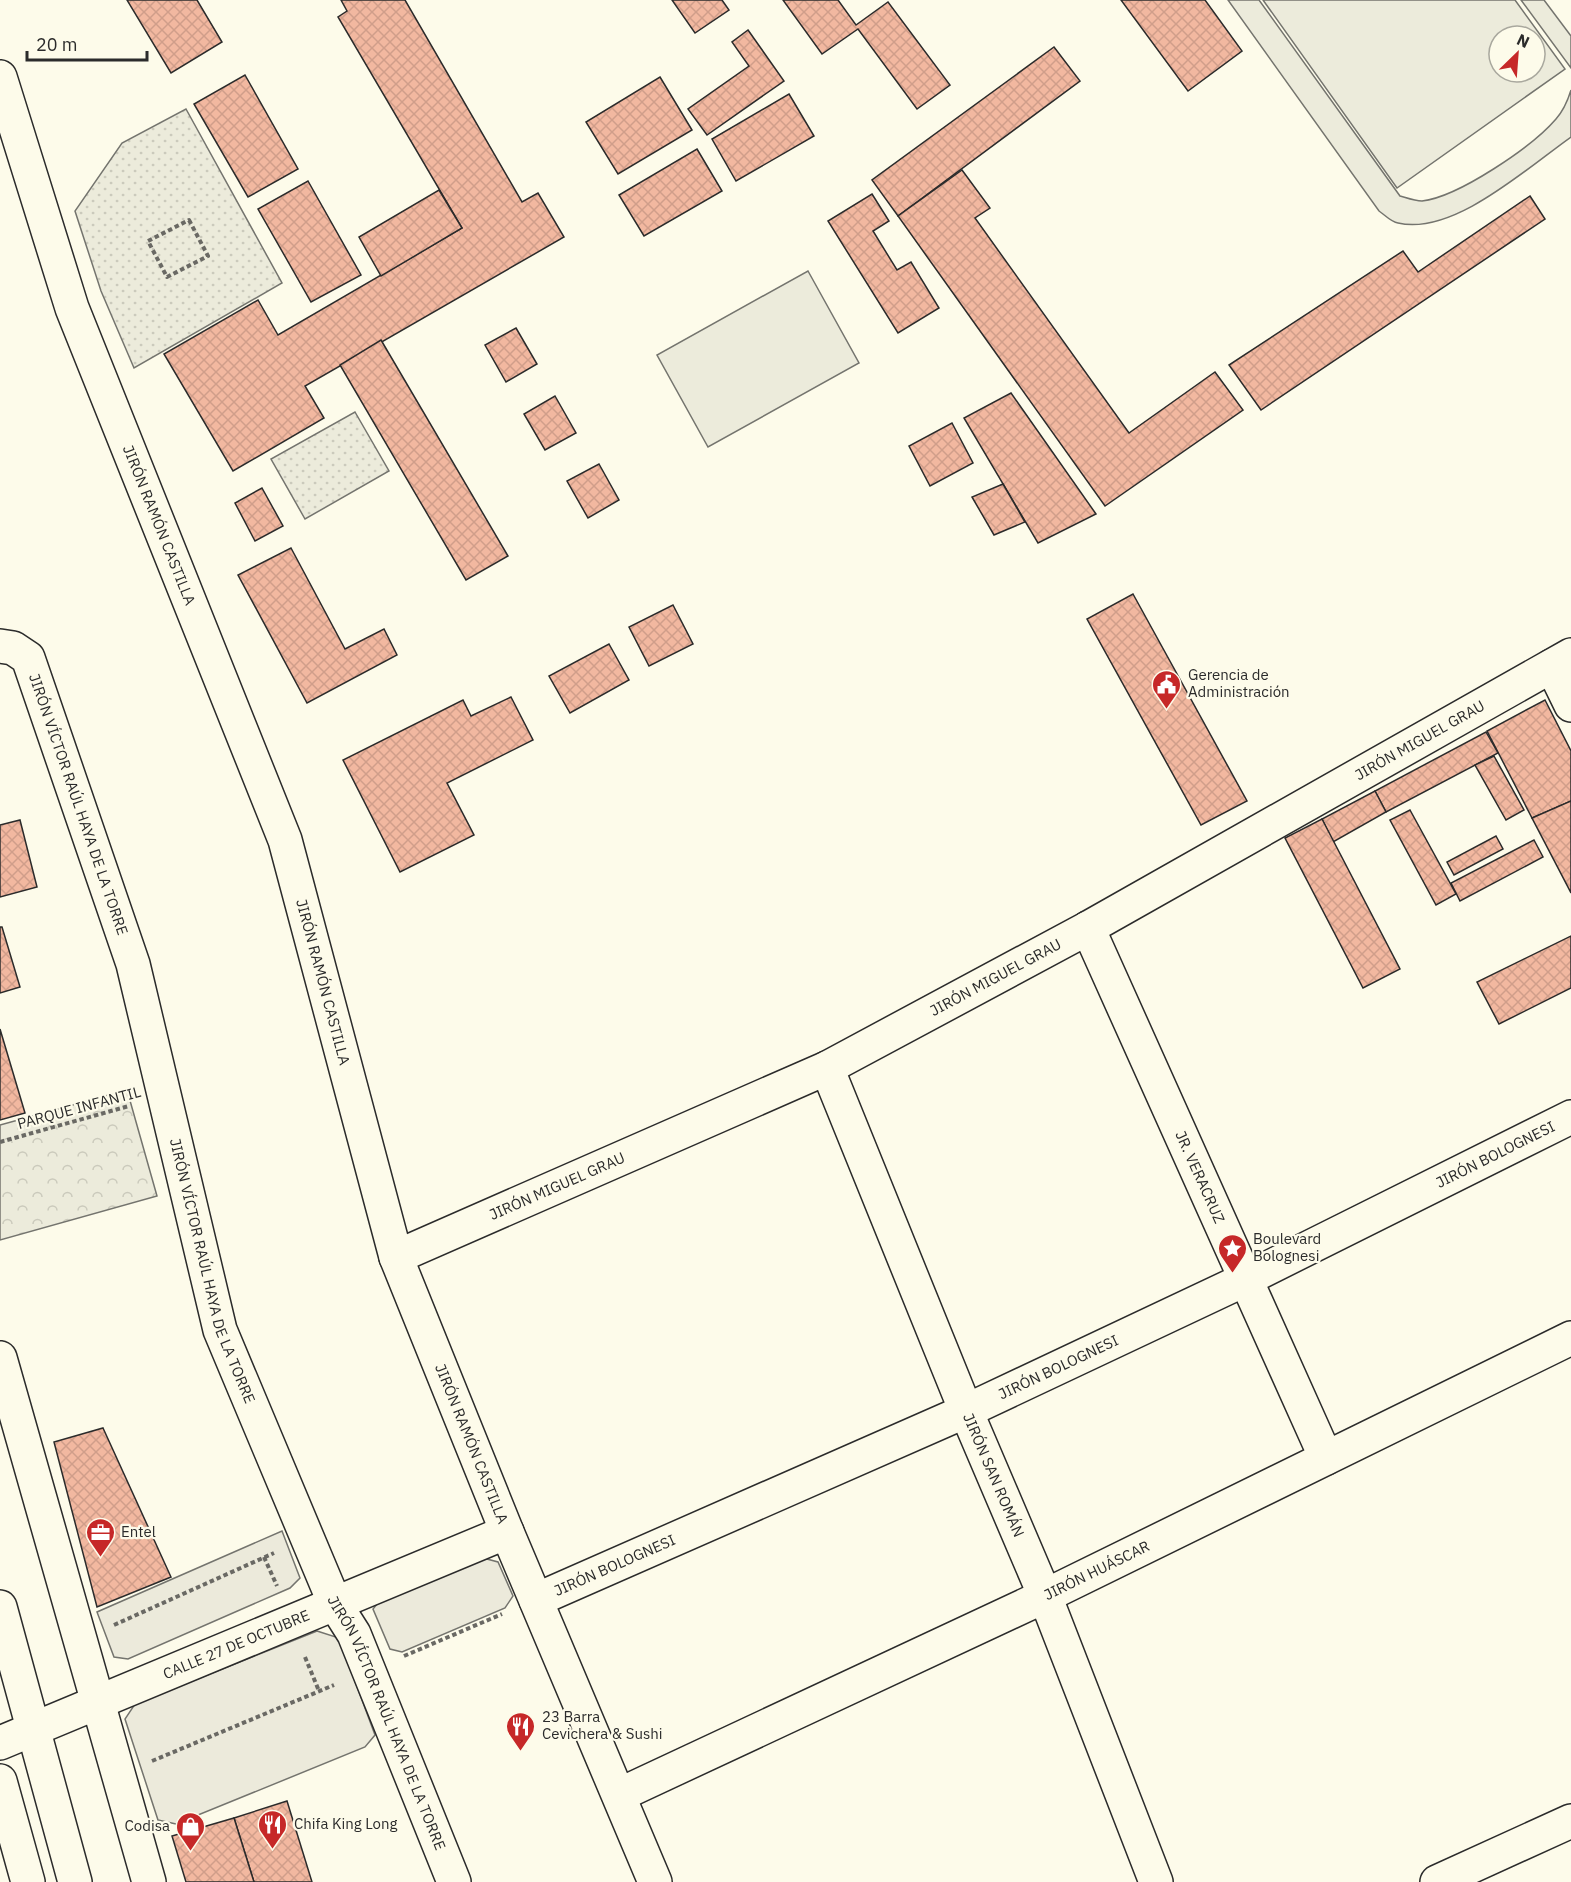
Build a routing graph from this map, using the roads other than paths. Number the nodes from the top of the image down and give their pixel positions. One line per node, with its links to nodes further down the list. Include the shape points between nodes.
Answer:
1 (0, 76): 8 (street, JIRÓN RAMÓN CASTILLA, via 72,308 285,840)
2 (7, 647): 17 (street, JIRÓN VÍCTOR RAÚL HAYA DE LA TORRE, via 28,658 133,964 220,1330)
3 (1562, 661): 4 (street); 5 (street, JIRÓN MIGUEL GRAU)
4 (1571, 705)
5 (1088, 928): 6 (street, JIRÓN MIGUEL GRAU); 9 (street, JR. VERACRUZ)
6 (827, 1068): 8 (street, JIRÓN MIGUEL GRAU); 12 (street, JIRÓN SAN ROMÁN)
7 (1571, 1117): 9 (street, JIRÓN BOLOGNESI)
8 (396, 1257): 14 (street, JIRÓN RAMÓN CASTILLA)
9 (1246, 1279): 12 (street, JIRÓN BOLOGNESI); 13 (street, JR. VERACRUZ)
10 (1571, 1338): 13 (street, JIRÓN HUÁSCAR)
11 (0, 1358): 19 (street)
12 (966, 1411): 15 (street, JIRÓN SAN ROMÁN); 16 (street, JIRÓN BOLOGNESI)
13 (1326, 1458): 15 (street, JIRÓN HUÁSCAR)
14 (507, 1532): 16 (street, JIRÓN RAMÓN CASTILLA); 17 (street, CALLE 27 DE OCTUBRE)
15 (1045, 1596): 23 (street, JIRÓN HUÁSCAR); 30 (street, JIRÓN SAN ROMÁN)
16 (536, 1600): 23 (street, JIRÓN RAMÓN CASTILLA)
17 (335, 1604): 19 (street, CALLE 27 DE OCTUBRE); 28 (street, JIRÓN VÍCTOR RAÚL HAYA DE LA TORRE, via 354,1634)
18 (0, 1607): 20 (street)
19 (98, 1702): 20 (street, CALLE 27 DE OCTUBRE); 27 (street)
20 (34, 1729): 21 (street, CALLE 27 DE OCTUBRE); 26 (street)
21 (0, 1743)
22 (0, 1781): 25 (street)
23 (619, 1795): 29 (street, JIRÓN RAMÓN CASTILLA)
24 (1571, 1821): 31 (street)
25 (28, 1882)
26 (75, 1882)
27 (149, 1882)
28 (454, 1882)
29 (655, 1882)
30 (1156, 1882)
31 (1437, 1882)

